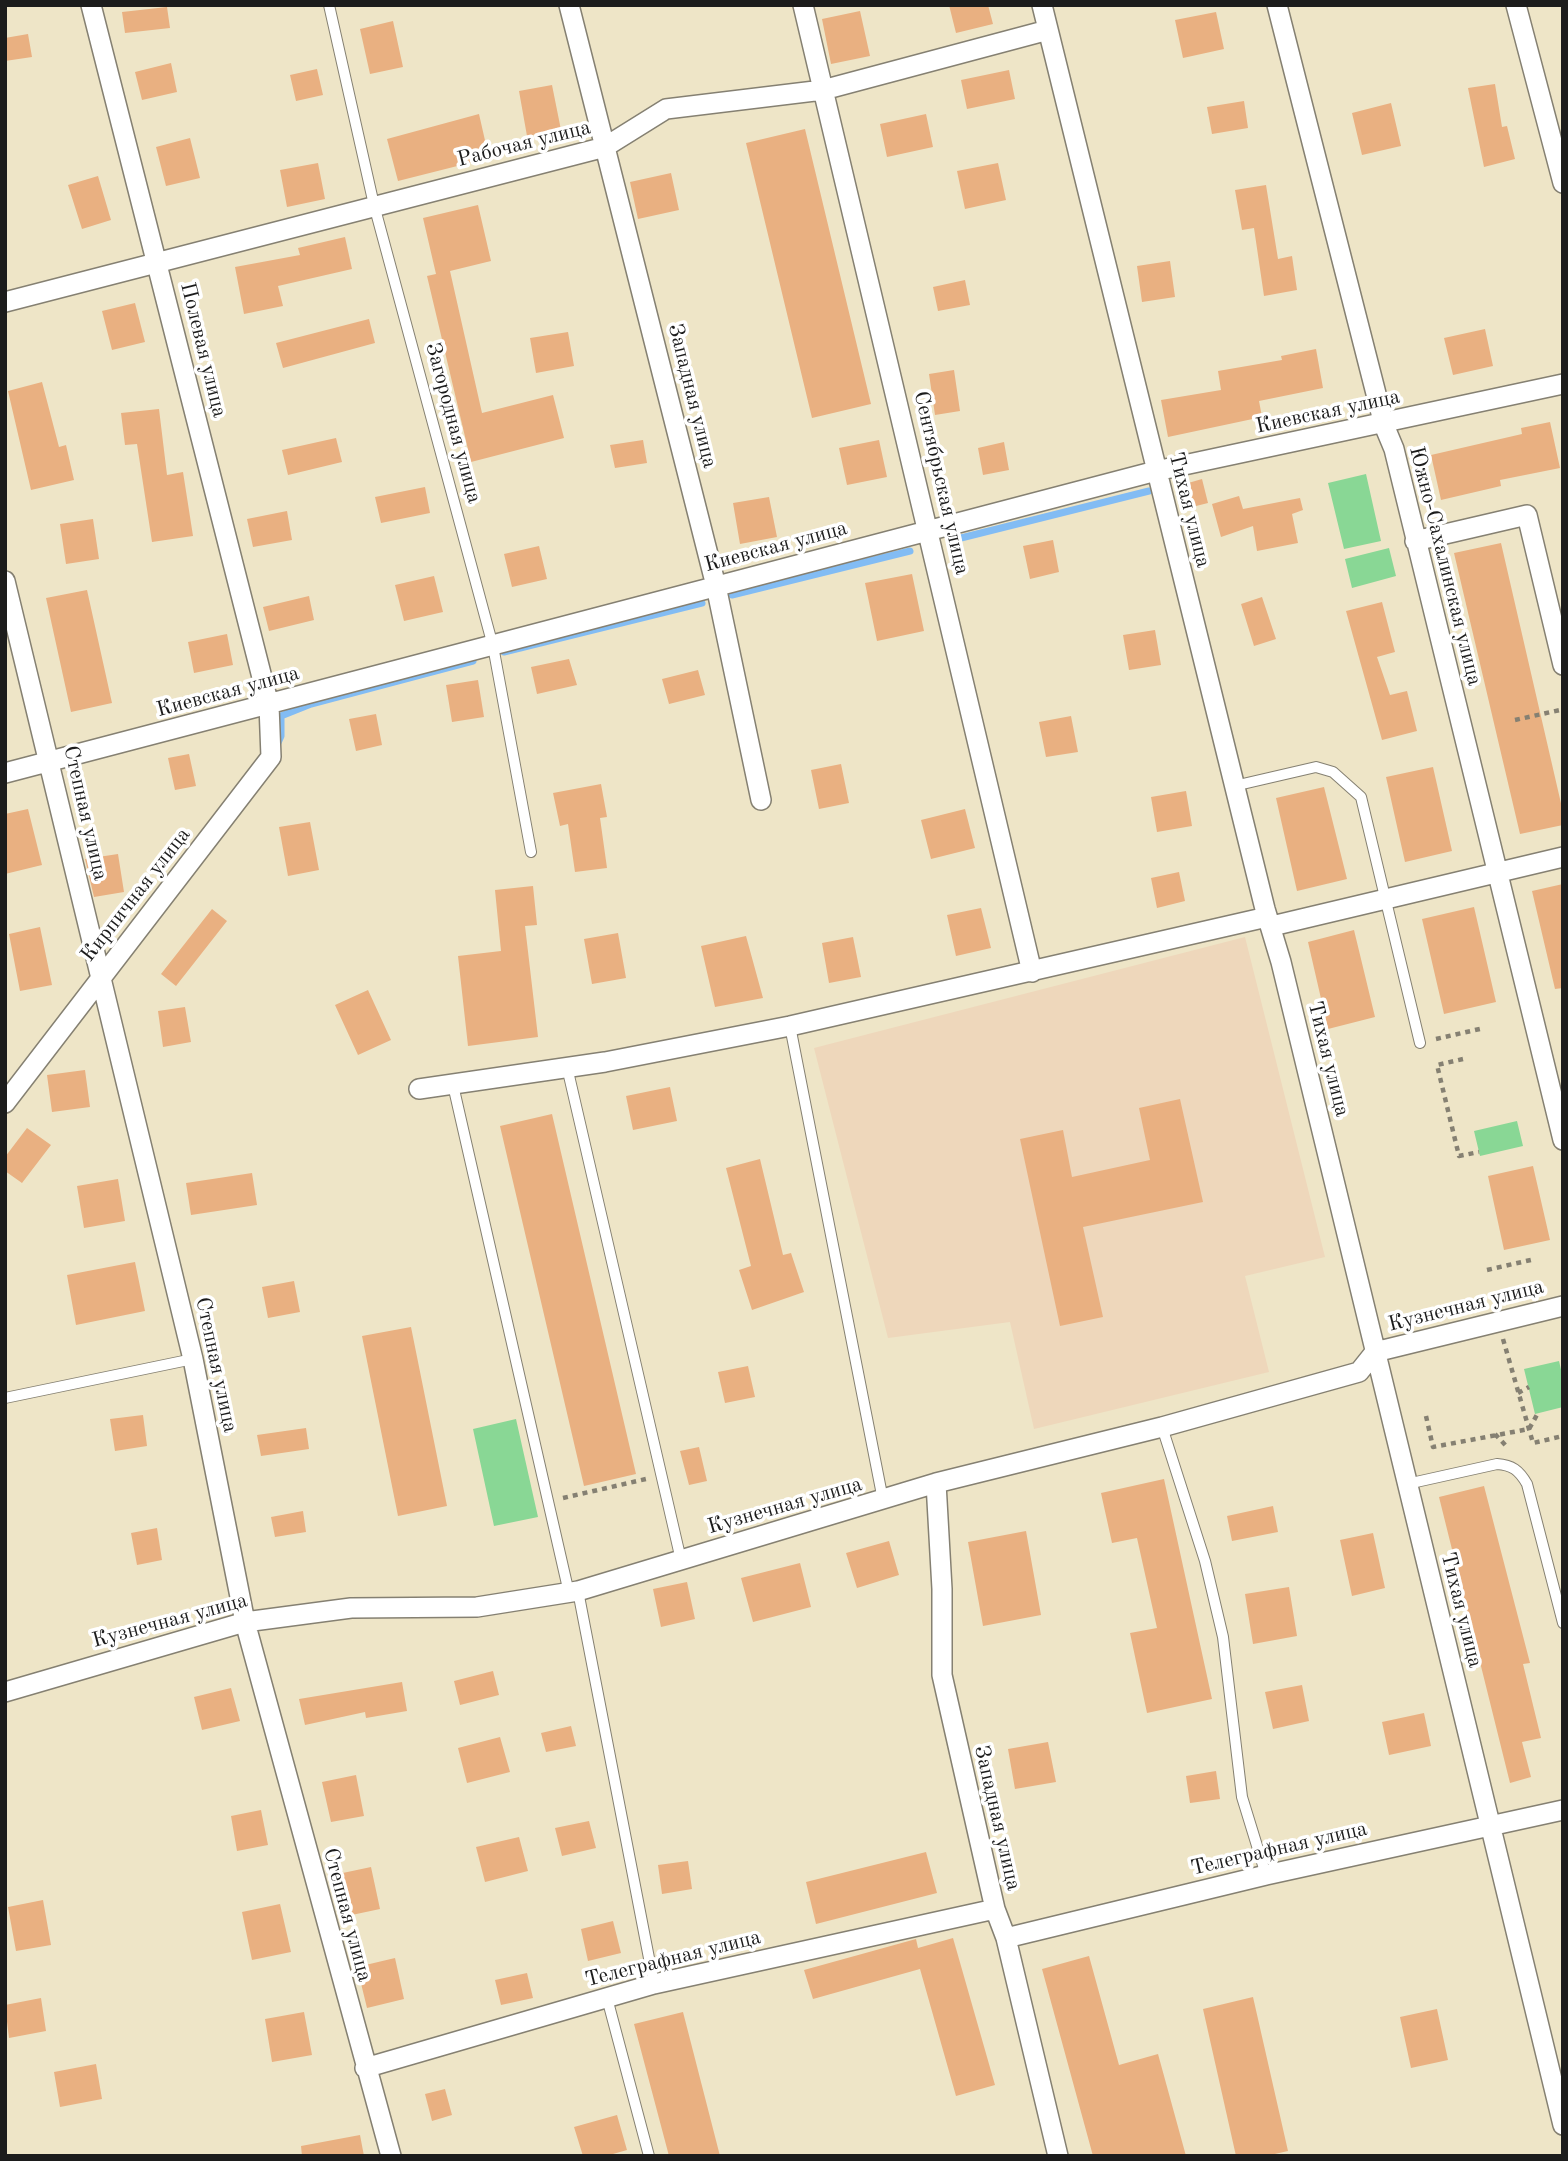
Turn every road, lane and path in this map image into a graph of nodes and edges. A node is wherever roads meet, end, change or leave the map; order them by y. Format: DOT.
graph roads {
  1 [pos="91,5"];
  2 [pos="329,5"];
  3 [pos="569,5"];
  4 [pos="803,5"];
  5 [pos="1042,5"];
  6 [pos="1277,5"];
  7 [pos="1516,5"];
  8 [pos="1048,30"];
  9 [pos="823,90"];
  10 [pos="605,148"];
  11 [pos="1563,183"];
  12 [pos="374,205"];
  13 [pos="158,264"];
  14 [pos="5,302"];
  15 [pos="1563,384"];
  16 [pos="1384,425"];
  17 [pos="1156,471"];
  18 [pos="929,530"];
  19 [pos="1415,541"];
  20 [pos="5,581"];
  21 [pos="716,586"];
  22 [pos="493,646"];
  23 [pos="1563,665"];
  24 [pos="269,705"];
  25 [pos="1560,710"];
  26 [pos="1515,720"];
  27 [pos="50,762"];
  28 [pos="5,774"];
  29 [pos="1234,786"];
  30 [pos="761,800"];
  31 [pos="531,852"];
  32 [pos="1563,857"];
  33 [pos="1498,874"];
  34 [pos="1384,899"];
  35 [pos="1269,921"];
  36 [pos="1032,972"];
  37 [pos="100,977"];
  38 [pos="790,1026"];
  39 [pos="1484,1028"];
  40 [pos="1432,1040"];
  41 [pos="1420,1043"];
  42 [pos="1463,1059"];
  43 [pos="566,1066"];
  44 [pos="453,1085"];
  45 [pos="419,1089"];
  46 [pos="5,1103"];
  47 [pos="1563,1140"];
  48 [pos="1479,1152"];
  49 [pos="1535,1259"];
  50 [pos="1488,1270"];
  51 [pos="1563,1306"];
  52 [pos="1503,1339"];
  53 [pos="1375,1352"];
  54 [pos="193,1359"];
  55 [pos="1528,1387"];
  56 [pos="1518,1393"];
  57 [pos="5,1398"];
  58 [pos="1538,1413"];
  59 [pos="1426,1416"];
  60 [pos="1162,1427"];
  61 [pos="1529,1429"];
  62 [pos="1494,1433"];
  63 [pos="1563,1436"];
  64 [pos="1508,1449"];
  65 [pos="661,1475"];
  66 [pos="936,1483"];
  67 [pos="1407,1484"];
  68 [pos="883,1501"];
  69 [pos="548,1502"];
  70 [pos="681,1561"];
  71 [pos="574,1592"];
  72 [pos="245,1622"];
  73 [pos="1563,1623"];
  74 [pos="5,1692"];
  75 [pos="1563,1810"];
  76 [pos="1488,1824"];
  77 [pos="1266,1875"];
  78 [pos="995,1909"];
  79 [pos="1006,1938"];
  80 [pos="654,1984"];
  81 [pos="607,1998"];
  82 [pos="365,2068"];
  83 [pos="1563,2125"];
  84 [pos="391,2156"];
  85 [pos="649,2156"];
  86 [pos="1058,2156"];
  1 -- 13 [label="street, Полевая улица"];
  2 -- 12 [label="lane, Загородная улица"];
  3 -- 10 [label="street, Западная улица"];
  4 -- 9 [label="street, Сентябрьская улица"];
  5 -- 8 [label="street, Тихая улица"];
  6 -- 16 [label="street, Южно-Сахалинская улица"];
  7 -- 11 [label="street"];
  8 -- 9 [label="street, Рабочая улица"];
  8 -- 17 [label="street, Тихая улица"];
  9 -- 10 [label="street, Рабочая улица"];
  9 -- 18 [label="street, Сентябрьская улица"];
  10 -- 12 [label="street, Рабочая улица"];
  10 -- 21 [label="street, Западная улица"];
  12 -- 13 [label="street, Рабочая улица"];
  12 -- 22 [label="lane, Загородная улица"];
  13 -- 14 [label="street, Рабочая улица"];
  13 -- 24 [label="street, Полевая улица"];
  15 -- 16 [label="street, Киевская улица"];
  16 -- 17 [label="street, Киевская улица"];
  16 -- 19 [label="street, Южно-Сахалинская улица"];
  17 -- 18 [label="street, Киевская улица"];
  17 -- 29 [label="street, Тихая улица"];
  18 -- 21 [label="street, Киевская улица"];
  18 -- 36 [label="street, Сентябрьская улица"];
  19 -- 23 [label="street"];
  19 -- 33 [label="street, Южно-Сахалинская улица"];
  20 -- 27 [label="street, Степная улица"];
  21 -- 22 [label="street, Киевская улица"];
  21 -- 30 [label="street, Западная улица"];
  22 -- 24 [label="street, Киевская улица"];
  22 -- 31 [label="lane, Загородная улица"];
  24 -- 27 [label="street, Киевская улица"];
  24 -- 37 [label="street, Кирпичная улица"];
  25 -- 26 [label="path"];
  27 -- 28 [label="street, Киевская улица"];
  27 -- 37 [label="street, Степная улица"];
  29 -- 34 [label="lane"];
  29 -- 35 [label="street, Тихая улица"];
  32 -- 33 [label="street"];
  33 -- 34 [label="street"];
  33 -- 47 [label="street, Южно-Сахалинская улица"];
  34 -- 35 [label="street"];
  34 -- 41 [label="lane"];
  35 -- 36 [label="street"];
  35 -- 53 [label="street, Тихая улица"];
  36 -- 38 [label="street"];
  37 -- 46 [label="street, Кирпичная улица"];
  37 -- 54 [label="street, Степная улица"];
  38 -- 43 [label="street"];
  38 -- 68 [label="lane"];
  39 -- 40 [label="path"];
  42 -- 48 [label="path"];
  43 -- 44 [label="street"];
  43 -- 65 [label="lane"];
  44 -- 45 [label="street"];
  44 -- 69 [label="lane"];
  49 -- 50 [label="path"];
  51 -- 53 [label="street, Кузнечная улица"];
  52 -- 56 [label="path"];
  53 -- 60 [label="street, Кузнечная улица"];
  53 -- 67 [label="street, Тихая улица"];
  54 -- 57 [label="lane"];
  54 -- 72 [label="street, Степная улица"];
  55 -- 56 [label="path"];
  56 -- 61 [label="path"];
  58 -- 61 [label="path"];
  59 -- 62 [label="path"];
  60 -- 66 [label="street, Кузнечная улица"];
  60 -- 77 [label="lane"];
  61 -- 62 [label="path"];
  61 -- 63 [label="path"];
  62 -- 64 [label="path"];
  65 -- 69 [label="path"];
  65 -- 70 [label="lane"];
  66 -- 68 [label="street, Кузнечная улица"];
  66 -- 78 [label="street, Западная улица"];
  67 -- 73 [label="lane"];
  67 -- 76 [label="street, Тихая улица"];
  68 -- 70 [label="street, Кузнечная улица"];
  69 -- 71 [label="lane"];
  70 -- 71 [label="street, Кузнечная улица"];
  71 -- 72 [label="street, Кузнечная улица"];
  71 -- 80 [label="lane"];
  72 -- 74 [label="street, Кузнечная улица"];
  72 -- 82 [label="street, Степная улица"];
  75 -- 76 [label="street, Телеграфная улица"];
  76 -- 77 [label="street, Телеграфная улица"];
  76 -- 83 [label="street, Тихая улица"];
  77 -- 79 [label="street, Телеграфная улица"];
  78 -- 79 [label="street, Западная улица"];
  78 -- 80 [label="street, Телеграфная улица"];
  79 -- 86 [label="street, Западная улица"];
  80 -- 81 [label="street, Телеграфная улица"];
  81 -- 82 [label="street, Телеграфная улица"];
  81 -- 85 [label="lane"];
  82 -- 84 [label="street, Степная улица"];
}
